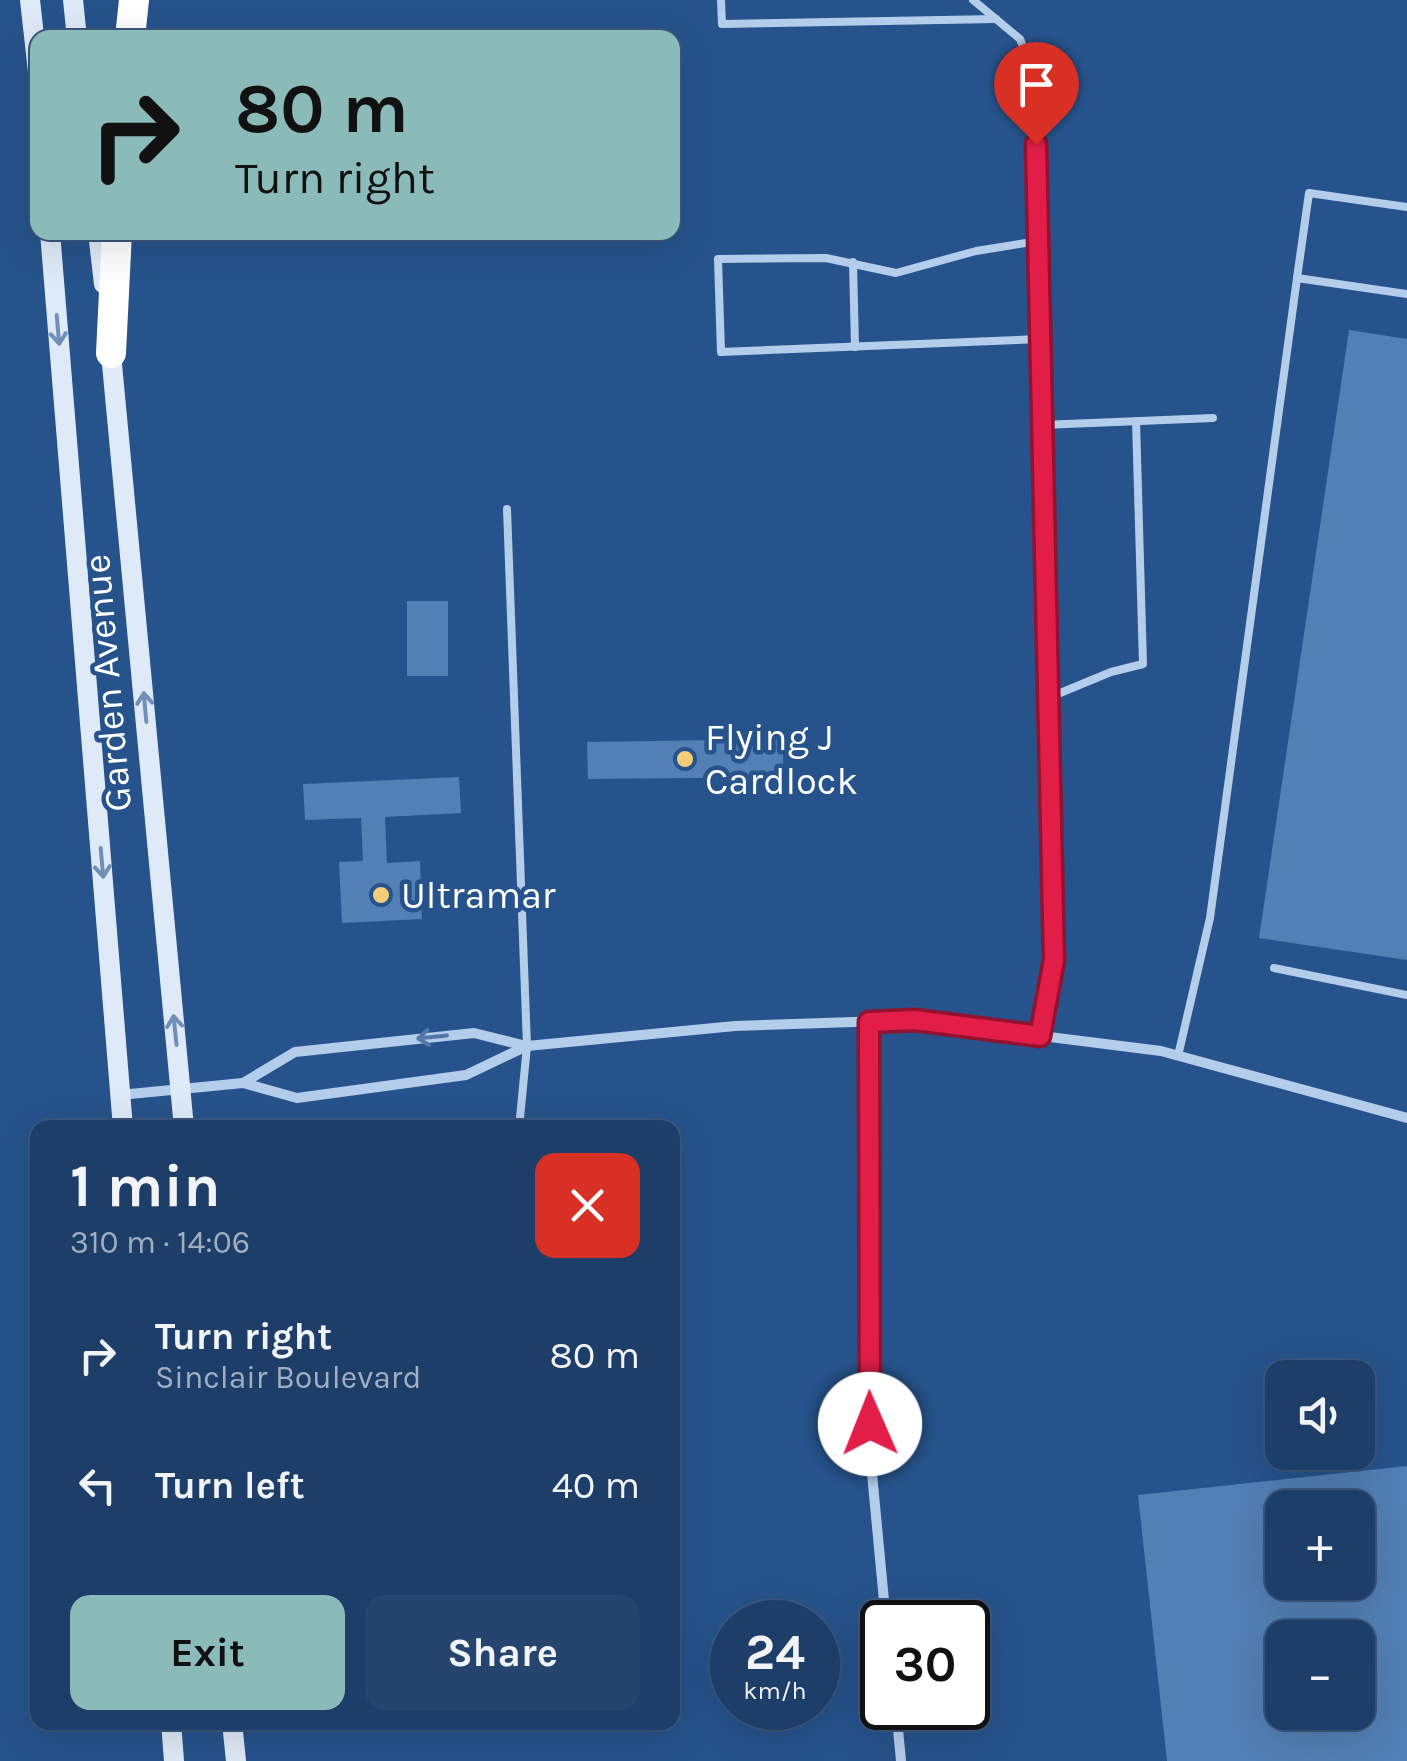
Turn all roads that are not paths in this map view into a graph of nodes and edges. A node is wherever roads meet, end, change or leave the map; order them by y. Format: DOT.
graph roads {
  1 [pos="30,0"];
  2 [pos="73,0"];
  3 [pos="134,0"];
  4 [pos="721,0"];
  5 [pos="973,0"];
  6 [pos="996,19"];
  7 [pos="33,30"];
  8 [pos="76,30"];
  9 [pos="131,30"];
  10 [pos="1407,208"];
  11 [pos="51,240"];
  12 [pos="99,240"];
  13 [pos="117,240"];
  14 [pos="1038,241"];
  15 [pos="854,262"];
  16 [pos="1298,278"];
  17 [pos="1407,294"];
  18 [pos="1040,339"];
  19 [pos="855,347"];
  20 [pos="111,354"];
  21 [pos="1213,418"];
  22 [pos="1136,421"];
  23 [pos="1042,425"];
  24 [pos="507,508"];
  25 [pos="1048,698"];
  26 [pos="1274,968"];
  27 [pos="1407,994"];
  28 [pos="869,1022"];
  29 [pos="1040,1036"];
  30 [pos="527,1046"];
  31 [pos="1178,1056"];
  32 [pos="244,1083"];
  33 [pos="181,1089"];
  34 [pos="120,1095"];
  35 [pos="1407,1118"];
  36 [pos="122,1120"];
  37 [pos="183,1120"];
  38 [pos="520,1120"];
  39 [pos="884,1600"];
  40 [pos="172,1730"];
  41 [pos="233,1730"];
  42 [pos="898,1730"];
  43 [pos="174,1761"];
  44 [pos="236,1761"];
  45 [pos="901,1761"];
  1 -- 7 [label="main road"];
  2 -- 8 [label="main road"];
  3 -- 9 [label="highway"];
  4 -- 6 [label="lane"];
  5 -- 6 [label="lane"];
  6 -- 14 [label="lane"];
  10 -- 16 [label="lane"];
  11 -- 34 [label="main road, Garden Avenue, one-way"];
  12 -- 20 [label="main road, Garden Avenue"];
  13 -- 20 [label="highway"];
  14 -- 15 [label="lane"];
  14 -- 18 [label="lane"];
  15 -- 19 [label="lane"];
  15 -- 19 [label="lane"];
  16 -- 17 [label="lane"];
  16 -- 31 [label="lane"];
  18 -- 19 [label="lane"];
  18 -- 23 [label="lane"];
  33 -- 20 [label="main road, Garden Avenue, one-way"];
  21 -- 22 [label="lane"];
  22 -- 23 [label="lane"];
  22 -- 25 [label="lane"];
  23 -- 25 [label="lane"];
  24 -- 30 [label="lane"];
  25 -- 29 [label="lane"];
  26 -- 27 [label="lane"];
  28 -- 29 [label="street"];
  28 -- 30 [label="street"];
  28 -- 39 [label="street"];
  29 -- 31 [label="street"];
  30 -- 32 [label="street"];
  30 -- 32 [label="street, one-way"];
  30 -- 38 [label="lane"];
  31 -- 35 [label="street"];
  32 -- 33 [label="street"];
  33 -- 34 [label="street"];
  33 -- 37 [label="main road, Garden Avenue"];
  34 -- 36 [label="main road, Garden Avenue"];
  40 -- 43 [label="main road"];
  41 -- 44 [label="main road"];
  42 -- 45 [label="street"];
}
